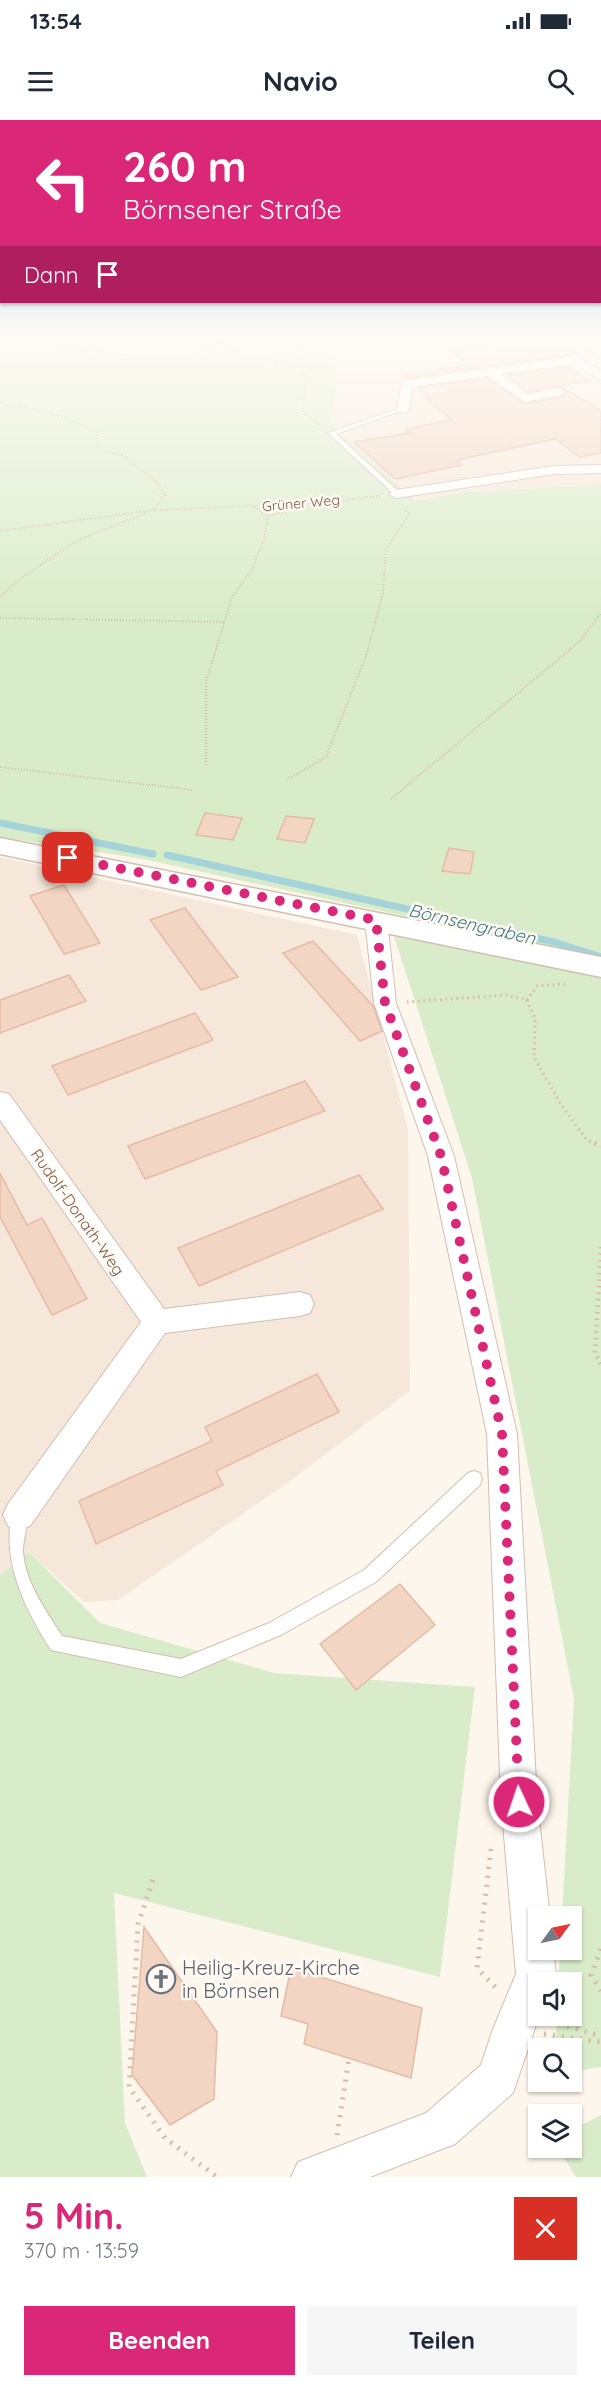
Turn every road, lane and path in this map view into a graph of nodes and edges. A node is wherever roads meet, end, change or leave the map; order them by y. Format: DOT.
graph roads {
  1 [pos="97,430"];
  2 [pos="327,430"];
  3 [pos="340,430"];
  4 [pos="331,433"];
  5 [pos="601,469"];
  6 [pos="396,494"];
  7 [pos="315,503"];
  8 [pos="254,507"];
  9 [pos="154,510"];
  10 [pos="268,516"];
  11 [pos="0,531"];
  12 [pos="0,597"];
  13 [pos="601,613"];
  14 [pos="0,618"];
  15 [pos="225,622"];
  16 [pos="206,765"];
  17 [pos="0,767"];
  18 [pos="286,780"];
  19 [pos="194,790"];
  20 [pos="391,799"];
  21 [pos="0,846"];
  22 [pos="376,920"];
  23 [pos="601,967"];
  24 [pos="578,984"];
  25 [pos="527,1000"];
  26 [pos="385,1003"];
  27 [pos="0,1101"];
  28 [pos="601,1146"];
  29 [pos="601,1247"];
  30 [pos="300,1304"];
  31 [pos="157,1323"];
  32 [pos="601,1365"];
  33 [pos="474,1479"];
  34 [pos="20,1515"];
  35 [pos="153,1880"];
  36 [pos="601,1949"];
  37 [pos="601,1990"];
  38 [pos="517,2021"];
  39 [pos="601,2036"];
  40 [pos="601,2042"];
  41 [pos="349,2058"];
  42 [pos="322,2173"];
  43 [pos="217,2177"];
  1 -- 9 [label="path"];
  2 -- 4 [label="path"];
  3 -- 4 [label="lane"];
  4 -- 6 [label="lane"];
  5 -- 6 [label="street"];
  6 -- 7 [label="path, Grüner Weg"];
  6 -- 18 [label="path"];
  7 -- 8 [label="path, Grüner Weg"];
  7 -- 10 [label="path"];
  8 -- 9 [label="path, Grüner Weg"];
  8 -- 10 [label="path"];
  9 -- 11 [label="path, Grüner Weg"];
  9 -- 12 [label="path"];
  10 -- 15 [label="path"];
  13 -- 20 [label="path"];
  14 -- 15 [label="path"];
  15 -- 16 [label="path"];
  17 -- 19 [label="path"];
  21 -- 22 [label="street"];
  22 -- 23 [label="street"];
  22 -- 26 [label="street"];
  24 -- 25 [label="path"];
  25 -- 26 [label="path"];
  25 -- 28 [label="path"];
  26 -- 38 [label="street"];
  27 -- 31 [label="street, Rudolf-Donath-Weg"];
  29 -- 32 [label="path"];
  30 -- 31 [label="street"];
  31 -- 34 [label="street"];
  33 -- 34 [label="lane"];
  35 -- 43 [label="path"];
  36 -- 37 [label="path"];
  38 -- 39 [label="path"];
  38 -- 40 [label="path"];
  38 -- 42 [label="street"];
  41 -- 42 [label="path"];
}
